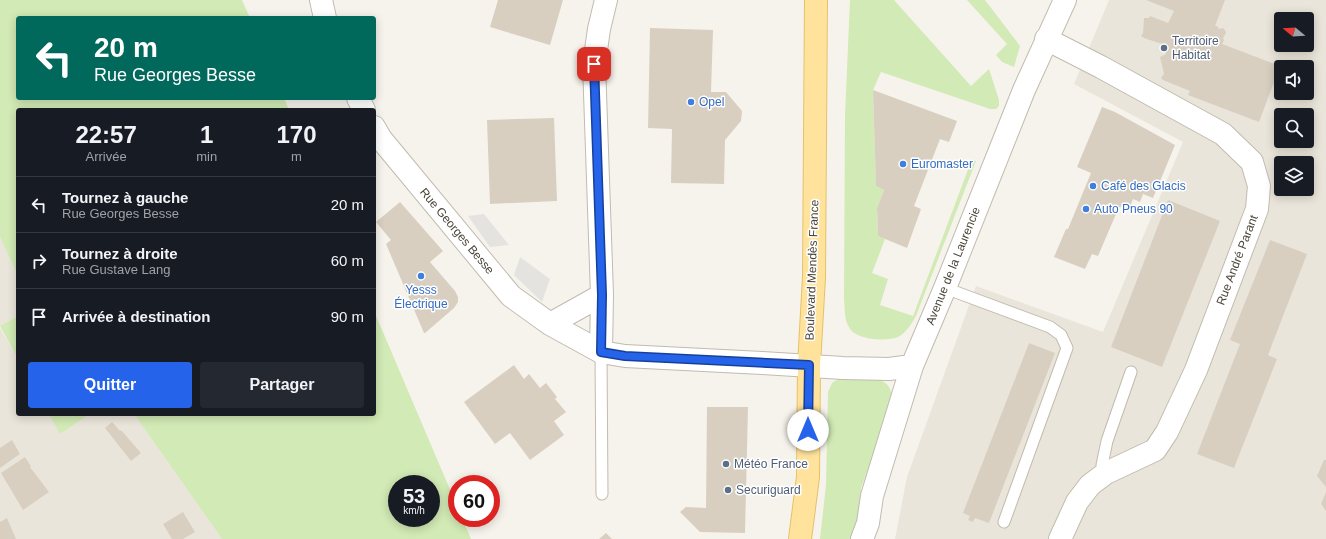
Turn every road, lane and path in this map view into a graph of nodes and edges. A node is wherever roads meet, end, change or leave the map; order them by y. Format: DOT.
graph roads {
  1 [pos="321,0"];
  2 [pos="606,0"];
  3 [pos="816,0"];
  4 [pos="1065,0"];
  5 [pos="325,16"];
  6 [pos="1046,38"];
  7 [pos="376,130"];
  8 [pos="945,288"];
  9 [pos="602,295"];
  10 [pos="550,324"];
  11 [pos="601,352"];
  12 [pos="809,365"];
  13 [pos="912,366"];
  14 [pos="1131,372"];
  15 [pos="1106,473"];
  16 [pos="602,494"];
  17 [pos="1004,522"];
  18 [pos="868,534"];
  19 [pos="800,539"];
  20 [pos="1060,539"];
  1 -- 5 [label="street"];
  2 -- 9 [label="street"];
  3 -- 12 [label="main road, Boulevard Mendès France"];
  4 -- 6 [label="street, Avenue de la Laurencie"];
  6 -- 8 [label="street, Avenue de la Laurencie"];
  6 -- 15 [label="street, Rue André Parant"];
  7 -- 10 [label="street, Rue Georges Besse"];
  8 -- 13 [label="street, Avenue de la Laurencie"];
  8 -- 17 [label="lane"];
  9 -- 10 [label="street"];
  9 -- 11 [label="street"];
  10 -- 11 [label="street, Rue Georges Besse"];
  11 -- 12 [label="street, Rue Georges Besse"];
  11 -- 16 [label="lane"];
  12 -- 13 [label="street, Rue Georges Besse"];
  12 -- 19 [label="main road, Boulevard Mendès France"];
  13 -- 18 [label="street, Avenue de la Laurencie"];
  14 -- 15 [label="lane"];
  15 -- 20 [label="street, Rue André Parant"];
}
